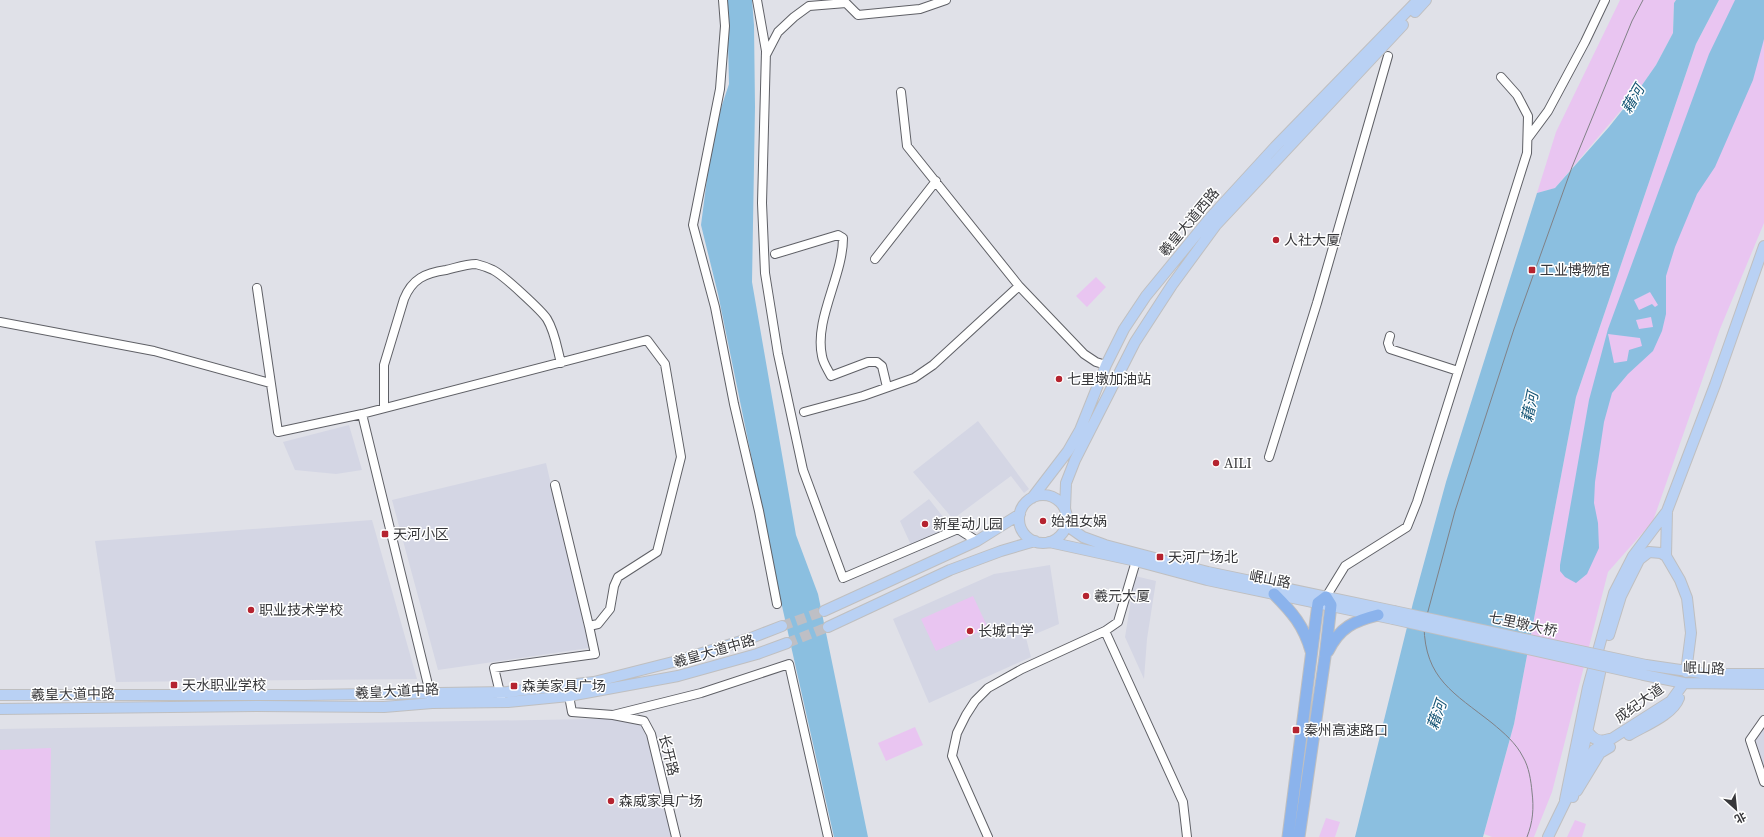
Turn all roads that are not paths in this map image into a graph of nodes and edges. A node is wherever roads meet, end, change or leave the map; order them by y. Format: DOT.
graph roads {
  1 [pos="723,0"];
  2 [pos="756,0"];
  3 [pos="946,0"];
  4 [pos="1418,0"];
  5 [pos="1426,0"];
  6 [pos="1604,0"];
  7 [pos="766,55"];
  8 [pos="1388,56"];
  9 [pos="1502,77"];
  10 [pos="901,92"];
  11 [pos="1528,138"];
  12 [pos="936,181"];
  13 [pos="1764,246"];
  14 [pos="775,254"];
  15 [pos="875,259"];
  16 [pos="1019,286"];
  17 [pos="257,288"];
  18 [pos="0,322"];
  19 [pos="1390,336"];
  20 [pos="561,363"];
  21 [pos="1106,365"];
  22 [pos="1458,371"];
  23 [pos="270,383"];
  24 [pos="887,387"];
  25 [pos="384,408"];
  26 [pos="804,412"];
  27 [pos="362,414"];
  28 [pos="1269,457"];
  29 [pos="555,485"];
  30 [pos="1032,498"];
  31 [pos="1065,510"];
  32 [pos="1020,514"];
  33 [pos="1667,516"];
  34 [pos="1066,525"];
  35 [pos="977,541"];
  36 [pos="1035,542"];
  37 [pos="1049,542"];
  38 [pos="1666,556"];
  39 [pos="1640,559"];
  40 [pos="1136,561"];
  41 [pos="1274,594"];
  42 [pos="1325,601"];
  43 [pos="777,604"];
  44 [pos="824,611"];
  45 [pos="1378,615"];
  46 [pos="1393,615"];
  47 [pos="589,626"];
  48 [pos="782,626"];
  49 [pos="828,627"];
  50 [pos="1105,631"];
  51 [pos="787,643"];
  52 [pos="1312,656"];
  53 [pos="1325,657"];
  54 [pos="1645,670"];
  55 [pos="1686,672"];
  56 [pos="1764,674"];
  57 [pos="1684,683"];
  58 [pos="1764,684"];
  59 [pos="429,692"];
  60 [pos="0,695"];
  61 [pos="569,696"];
  62 [pos="500,697"];
  63 [pos="432,703"];
  64 [pos="0,709"];
  65 [pos="613,715"];
  66 [pos="1764,720"];
  67 [pos="1586,730"];
  68 [pos="1611,739"];
  69 [pos="1577,779"];
  70 [pos="1764,782"];
  71 [pos="1569,798"];
  72 [pos="676,837"];
  73 [pos="828,837"];
  74 [pos="988,837"];
  75 [pos="1187,837"];
  76 [pos="1288,837"];
  77 [pos="1299,837"];
  78 [pos="1548,837"];
  79 [pos="1555,837"];
  1 -- 43 [label="street"];
  2 -- 7 [label="street"];
  3 -- 7 [label="street"];
  4 -- 21 [label="main road, 羲皇大道西路"];
  5 -- 31 [label="main road, 羲皇大道西路"];
  6 -- 11 [label="street"];
  7 -- 35 [label="street"];
  8 -- 28 [label="street"];
  9 -- 11 [label="street"];
  10 -- 12 [label="street"];
  11 -- 22 [label="street"];
  12 -- 15 [label="street"];
  12 -- 16 [label="street"];
  13 -- 33 [label="main road"];
  14 -- 24 [label="street"];
  16 -- 21 [label="street"];
  16 -- 24 [label="street"];
  17 -- 23 [label="street"];
  18 -- 23 [label="street"];
  19 -- 22 [label="street"];
  20 -- 25 [label="street"];
  20 -- 25 [label="street"];
  20 -- 47 [label="street"];
  21 -- 30 [label="main road, 羲皇大道西路"];
  22 -- 42 [label="street"];
  23 -- 27 [label="street"];
  24 -- 26 [label="street"];
  25 -- 27 [label="street"];
  27 -- 59 [label="street"];
  29 -- 47 [label="street"];
  30 -- 31 [label="main road"];
  30 -- 32 [label="main road"];
  31 -- 34 [label="main road"];
  32 -- 35 [label="main road"];
  32 -- 36 [label="main road"];
  33 -- 38 [label="main road"];
  33 -- 39 [label="main road"];
  33 -- 71 [label="main road"];
  34 -- 37 [label="main road"];
  34 -- 42 [label="main road, 岷山路"];
  35 -- 44 [label="main road"];
  36 -- 37 [label="main road"];
  36 -- 49 [label="main road"];
  37 -- 40 [label="main road, 岷山路"];
  38 -- 39 [label="main road"];
  38 -- 55 [label="main road"];
  39 -- 67 [label="main road"];
  40 -- 41 [label="main road, 岷山路"];
  40 -- 50 [label="street"];
  41 -- 42 [label="main road, 岷山路"];
  41 -- 52 [label="highway"];
  42 -- 45 [label="main road, 岷山路"];
  42 -- 46 [label="main road, 岷山路"];
  42 -- 52 [label="highway"];
  42 -- 53 [label="highway"];
  45 -- 46 [label="main road, 岷山路"];
  45 -- 53 [label="highway"];
  46 -- 54 [label="main road, 七里墩大桥, bridge"];
  47 -- 62 [label="street"];
  48 -- 62 [label="main road, 羲皇大道中路"];
  50 -- 74 [label="street"];
  50 -- 75 [label="street"];
  51 -- 61 [label="main road, 羲皇大道中路"];
  52 -- 76 [label="highway"];
  53 -- 77 [label="highway"];
  54 -- 55 [label="main road, 岷山路"];
  54 -- 57 [label="main road, 岷山路"];
  55 -- 56 [label="main road, 岷山路"];
  57 -- 58 [label="main road, 岷山路"];
  57 -- 68 [label="main road, 成纪大道"];
  57 -- 71 [label="main road, 成纪大道"];
  59 -- 60 [label="main road, 羲皇大道中路"];
  59 -- 62 [label="main road, 羲皇大道中路"];
  59 -- 63 [label="street"];
  61 -- 62 [label="main road, 羲皇大道中路"];
  61 -- 65 [label="street, 长开路"];
  62 -- 63 [label="main road, 羲皇大道中路"];
  63 -- 64 [label="main road, 羲皇大道中路"];
  65 -- 72 [label="street, 长开路"];
  65 -- 73 [label="street"];
  66 -- 70 [label="street"];
  67 -- 68 [label="main road"];
  67 -- 69 [label="main road"];
  68 -- 69 [label="main road, 成纪大道"];
  69 -- 71 [label="main road, 成纪大道"];
  71 -- 78 [label="main road, 成纪大道"];
  71 -- 79 [label="main road, 成纪大道"];
}
